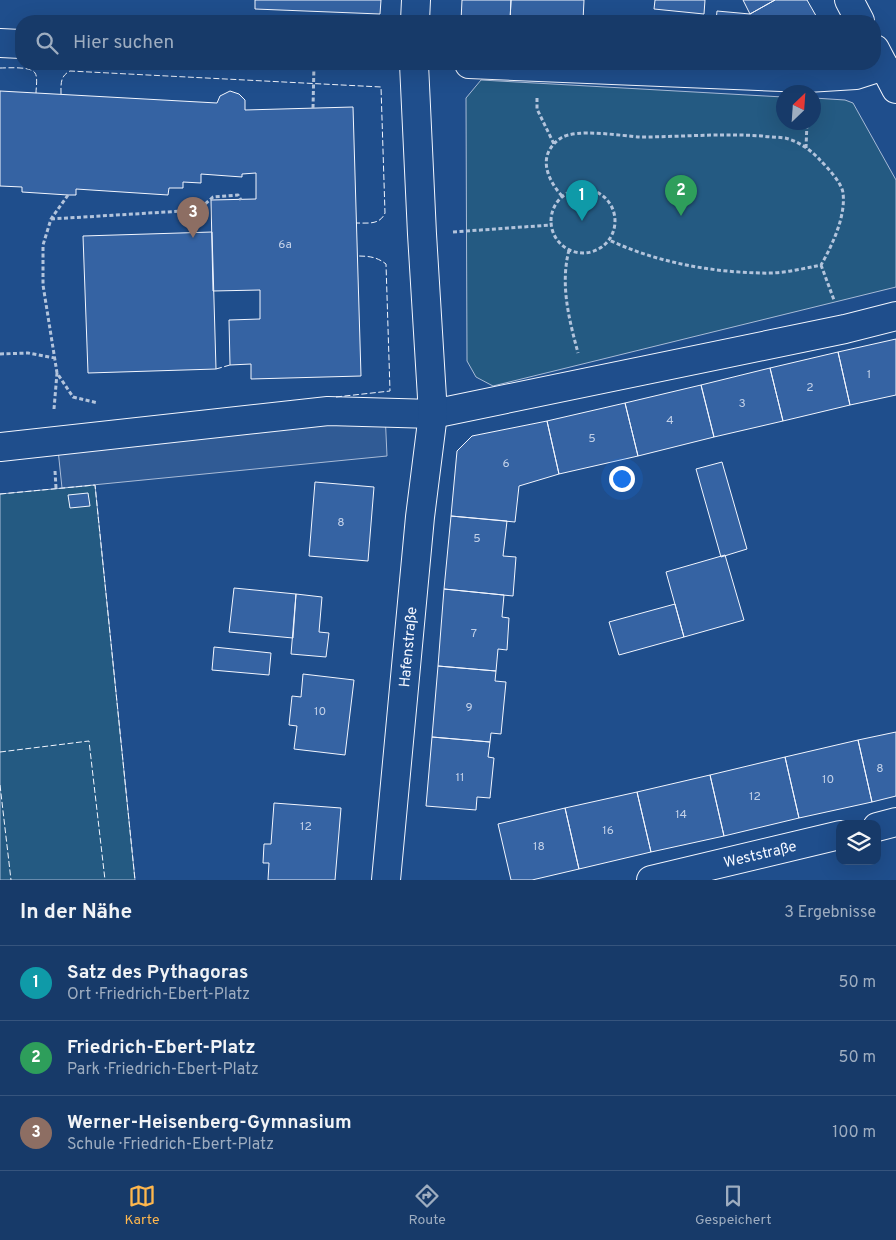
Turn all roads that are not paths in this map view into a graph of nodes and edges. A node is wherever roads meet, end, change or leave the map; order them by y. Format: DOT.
graph roads {
  1 [pos="416,0"];
  2 [pos="849,0"];
  3 [pos="416,15"];
  4 [pos="857,15"];
  5 [pos="0,43"];
  6 [pos="15,44"];
  7 [pos="414,70"];
  8 [pos="610,70"];
  9 [pos="877,70"];
  10 [pos="896,316"];
  11 [pos="433,414"];
  12 [pos="0,446"];
  13 [pos="896,822"];
  14 [pos="881,825"];
  15 [pos="836,836"];
  16 [pos="386,880"];
  17 [pos="651,880"];
  1 -- 3 [label="street"];
  2 -- 4 [label="street"];
  5 -- 6 [label="street"];
  7 -- 11 [label="street, Hafenstraße"];
  8 -- 9 [label="street"];
  10 -- 11 [label="street"];
  11 -- 12 [label="street"];
  11 -- 16 [label="street, Hafenstraße"];
  13 -- 14 [label="street"];
  15 -- 17 [label="street, Weststraße"];
}
